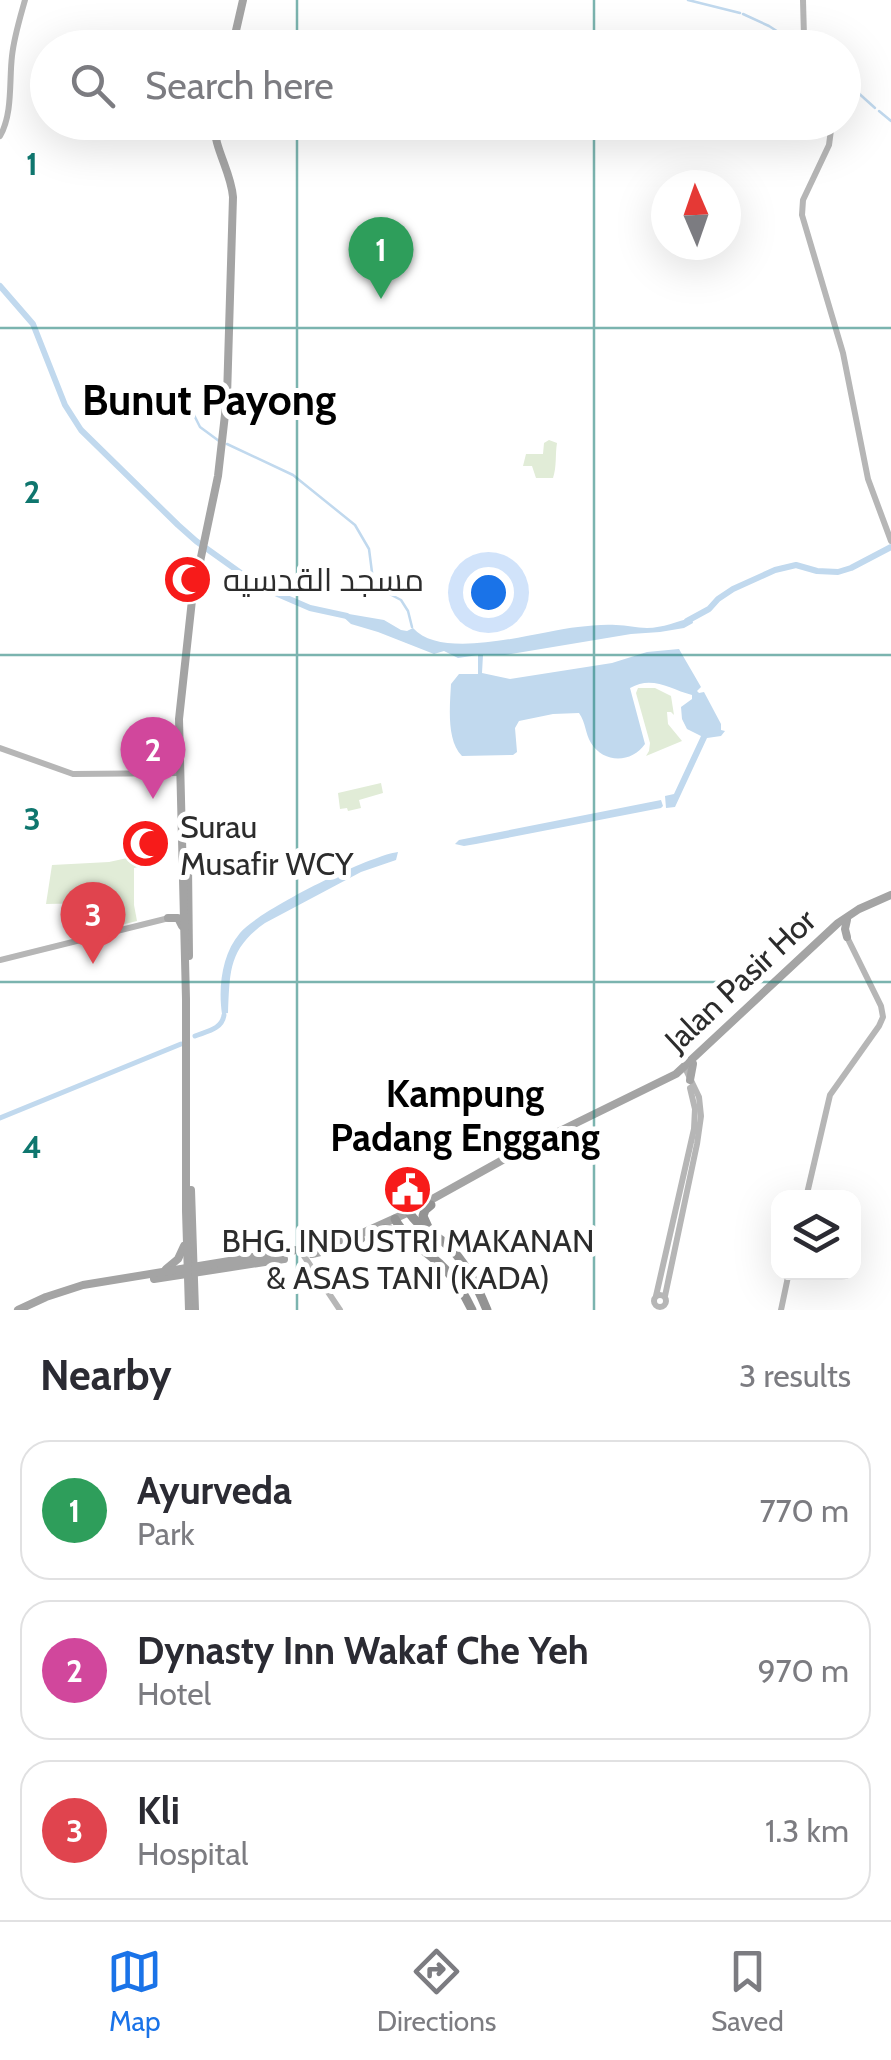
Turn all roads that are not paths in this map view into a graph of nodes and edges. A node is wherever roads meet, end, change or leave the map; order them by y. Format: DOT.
graph roads {
  1 [pos="25,0"];
  2 [pos="246,0"];
  3 [pos="803,0"];
  4 [pos="239,30"];
  5 [pos="804,30"];
  6 [pos="0,136"];
  7 [pos="216,140"];
  8 [pos="830,140"];
  9 [pos="891,541"];
  10 [pos="202,557"];
  11 [pos="0,748"];
  12 [pos="181,773"];
  13 [pos="188,862"];
  14 [pos="183,888"];
  15 [pos="891,897"];
  16 [pos="184,914"];
  17 [pos="167,917"];
  18 [pos="847,920"];
  19 [pos="835,930"];
  20 [pos="183,936"];
  21 [pos="847,937"];
  22 [pos="189,950"];
  23 [pos="0,960"];
  24 [pos="686,1073"];
  25 [pos="808,1190"];
  26 [pos="431,1205"];
  27 [pos="410,1214"];
  28 [pos="396,1221"];
  29 [pos="384,1229"];
  30 [pos="428,1230"];
  31 [pos="413,1241"];
  32 [pos="190,1242"];
  33 [pos="304,1256"];
  34 [pos="219,1267"];
  35 [pos="191,1271"];
  36 [pos="162,1275"];
  37 [pos="787,1280"];
  38 [pos="191,1291"];
  39 [pos="660,1296"];
  40 [pos="21,1310"];
  41 [pos="192,1310"];
  42 [pos="340,1310"];
  43 [pos="472,1310"];
  44 [pos="487,1310"];
  45 [pos="781,1310"];
  1 -- 6 [label="main road"];
  2 -- 4 [label="main road"];
  3 -- 5 [label="main road"];
  7 -- 10 [label="main road"];
  8 -- 9 [label="main road"];
  10 -- 12 [label="main road"];
  10 -- 13 [label="main road"];
  11 -- 12 [label="main road"];
  12 -- 14 [label="main road"];
  13 -- 16 [label="main road"];
  13 -- 22 [label="main road"];
  14 -- 16 [label="main road"];
  14 -- 17 [label="main road"];
  15 -- 18 [label="main road, Jalan Pasir Hor"];
  15 -- 27 [label="main road, Jalan Pasir Hor"];
  16 -- 17 [label="main road"];
  16 -- 20 [label="main road"];
  16 -- 22 [label="main road"];
  17 -- 20 [label="main road"];
  17 -- 23 [label="main road"];
  18 -- 19 [label="main road, Jalan Pasir Hor"];
  18 -- 21 [label="main road"];
  19 -- 21 [label="main road"];
  19 -- 24 [label="main road, Jalan Pasir Hor"];
  20 -- 32 [label="main road"];
  21 -- 25 [label="main road"];
  22 -- 32 [label="main road"];
  24 -- 26 [label="main road, Jalan Pasir Hor"];
  24 -- 39 [label="main road"];
  26 -- 27 [label="main road, Jalan Pasir Hor"];
  26 -- 30 [label="highway"];
  27 -- 28 [label="main road"];
  27 -- 30 [label="highway"];
  28 -- 29 [label="main road"];
  28 -- 31 [label="highway"];
  28 -- 34 [label="main road"];
  29 -- 31 [label="highway"];
  29 -- 33 [label="main road"];
  30 -- 31 [label="highway"];
  30 -- 44 [label="highway"];
  31 -- 43 [label="highway"];
  32 -- 34 [label="main road"];
  32 -- 35 [label="main road"];
  32 -- 36 [label="main road"];
  33 -- 34 [label="main road"];
  33 -- 42 [label="main road"];
  34 -- 35 [label="main road"];
  34 -- 38 [label="main road"];
  35 -- 36 [label="main road"];
  35 -- 38 [label="main road"];
  36 -- 38 [label="main road"];
  36 -- 40 [label="main road"];
  37 -- 45 [label="main road"];
  38 -- 41 [label="main road"];
}
